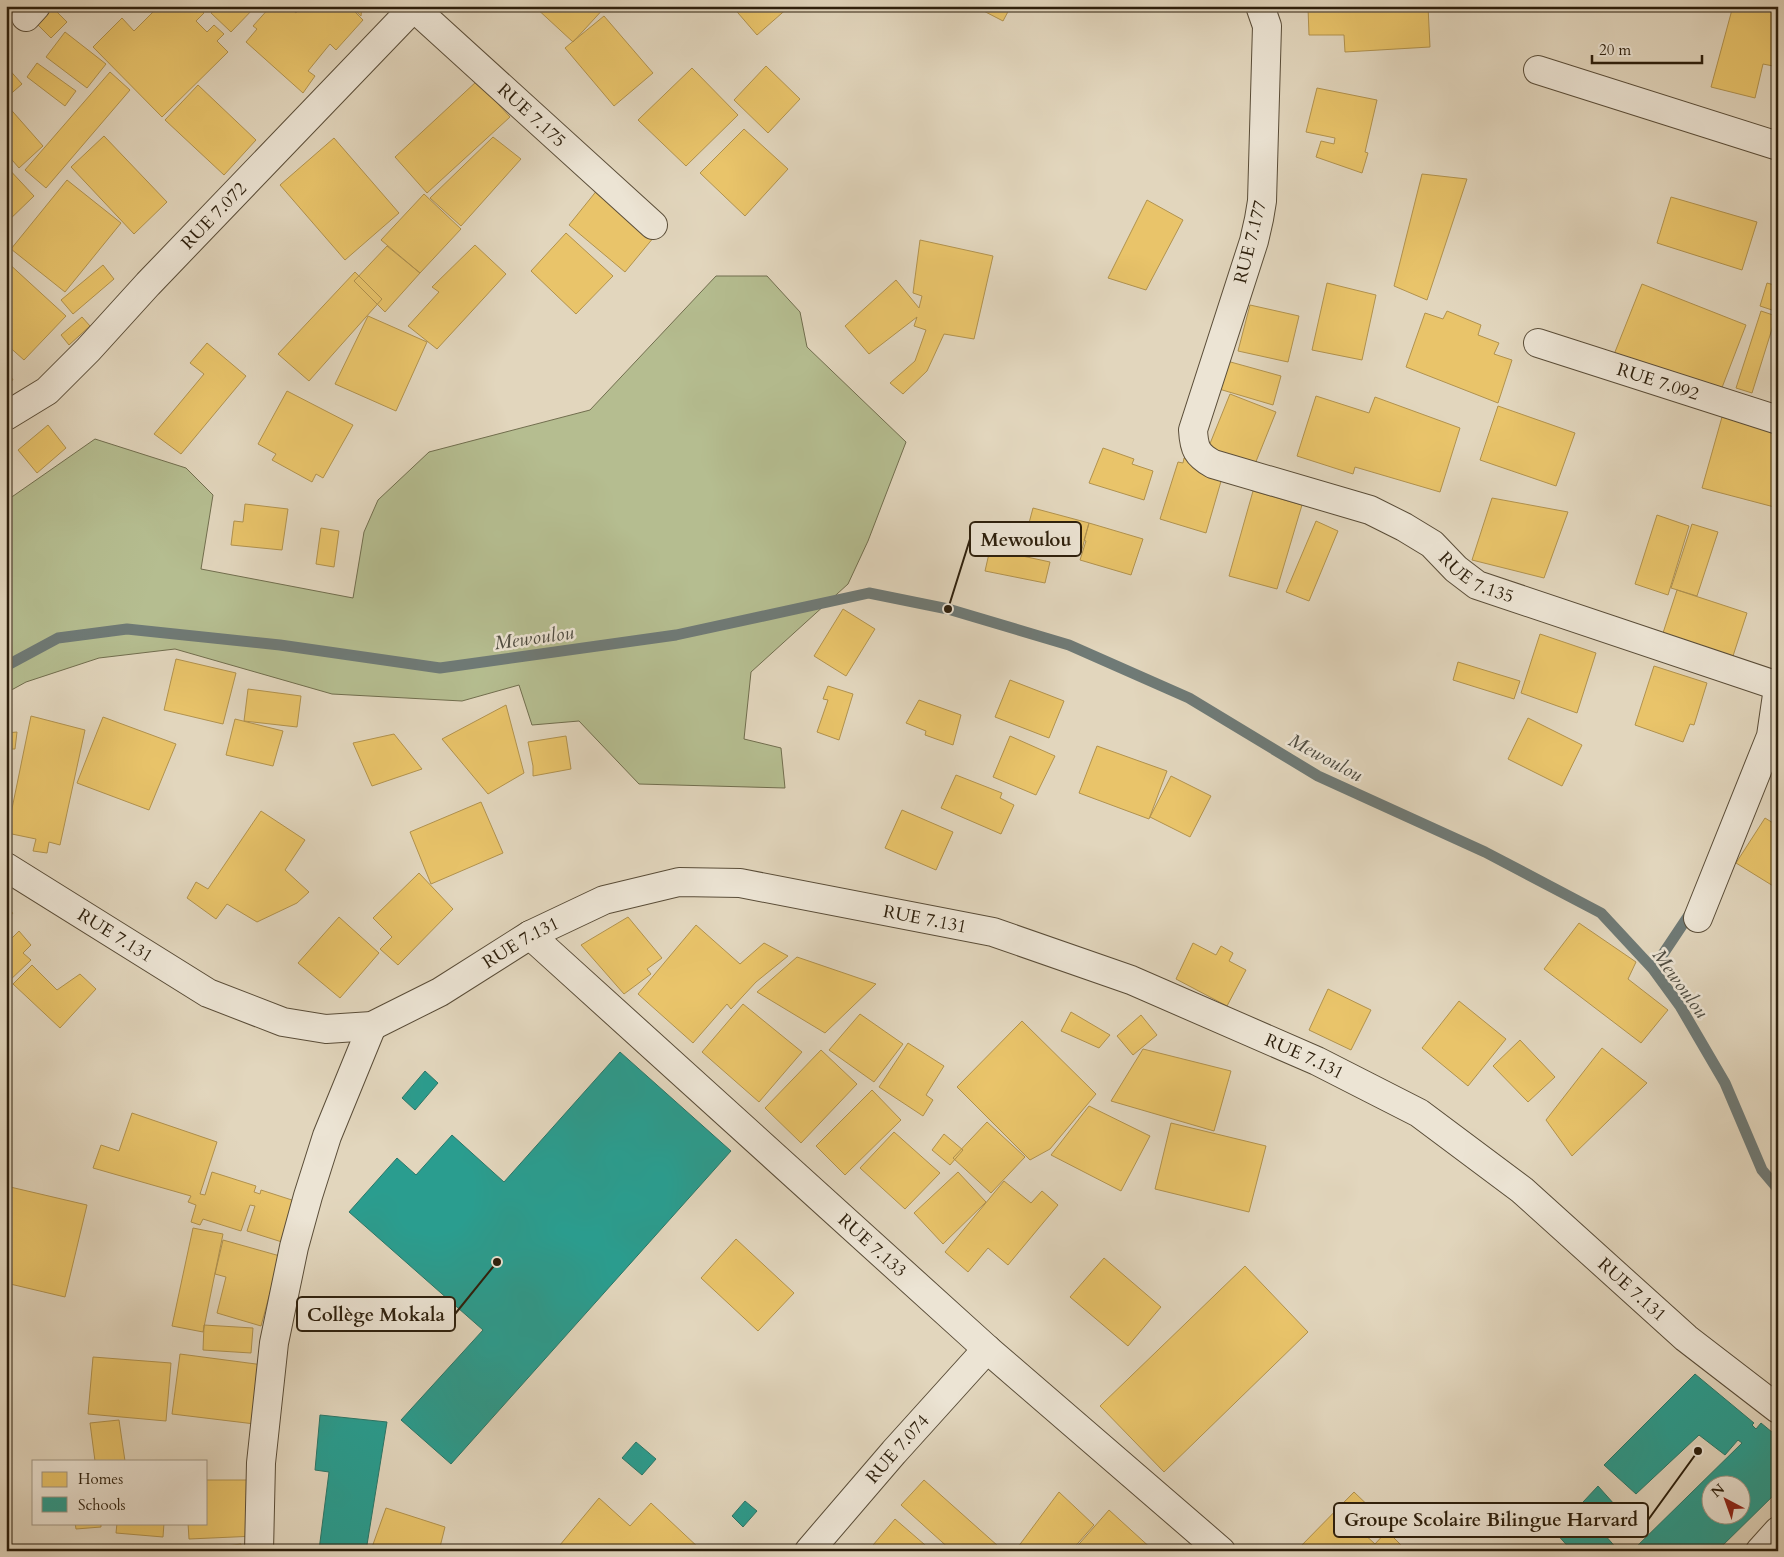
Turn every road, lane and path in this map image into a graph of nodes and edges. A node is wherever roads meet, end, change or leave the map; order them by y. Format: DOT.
graph roads {
  1 [pos="1260,6"];
  2 [pos="413,7"];
  3 [pos="1538,70"];
  4 [pos="1778,146"];
  5 [pos="653,225"];
  6 [pos="1538,343"];
  7 [pos="6,416"];
  8 [pos="1778,420"];
  9 [pos="1193,442"];
  10 [pos="1778,687"];
  11 [pos="6,867"];
  12 [pos="1698,918"];
  13 [pos="530,935"];
  14 [pos="372,1026"];
  15 [pos="987,1349"];
  16 [pos="1778,1409"];
  17 [pos="1778,1531"];
  18 [pos="259,1551"];
  19 [pos="809,1551"];
  20 [pos="1221,1551"];
  21 [pos="1760,1551"];
  1 -- 9 [label="street, RUE 7.177"];
  2 -- 5 [label="street, RUE 7.175"];
  2 -- 7 [label="street, RUE 7.072"];
  3 -- 4 [label="street"];
  6 -- 8 [label="street, RUE 7.092"];
  9 -- 10 [label="street, RUE 7.135"];
  10 -- 12 [label="street"];
  11 -- 14 [label="street, RUE 7.131"];
  13 -- 14 [label="street, RUE 7.131"];
  13 -- 15 [label="street, RUE 7.133"];
  13 -- 16 [label="street, RUE 7.131"];
  14 -- 18 [label="street"];
  15 -- 19 [label="street, RUE 7.074"];
  15 -- 20 [label="street, RUE 7.133"];
  17 -- 21 [label="street"];
}
